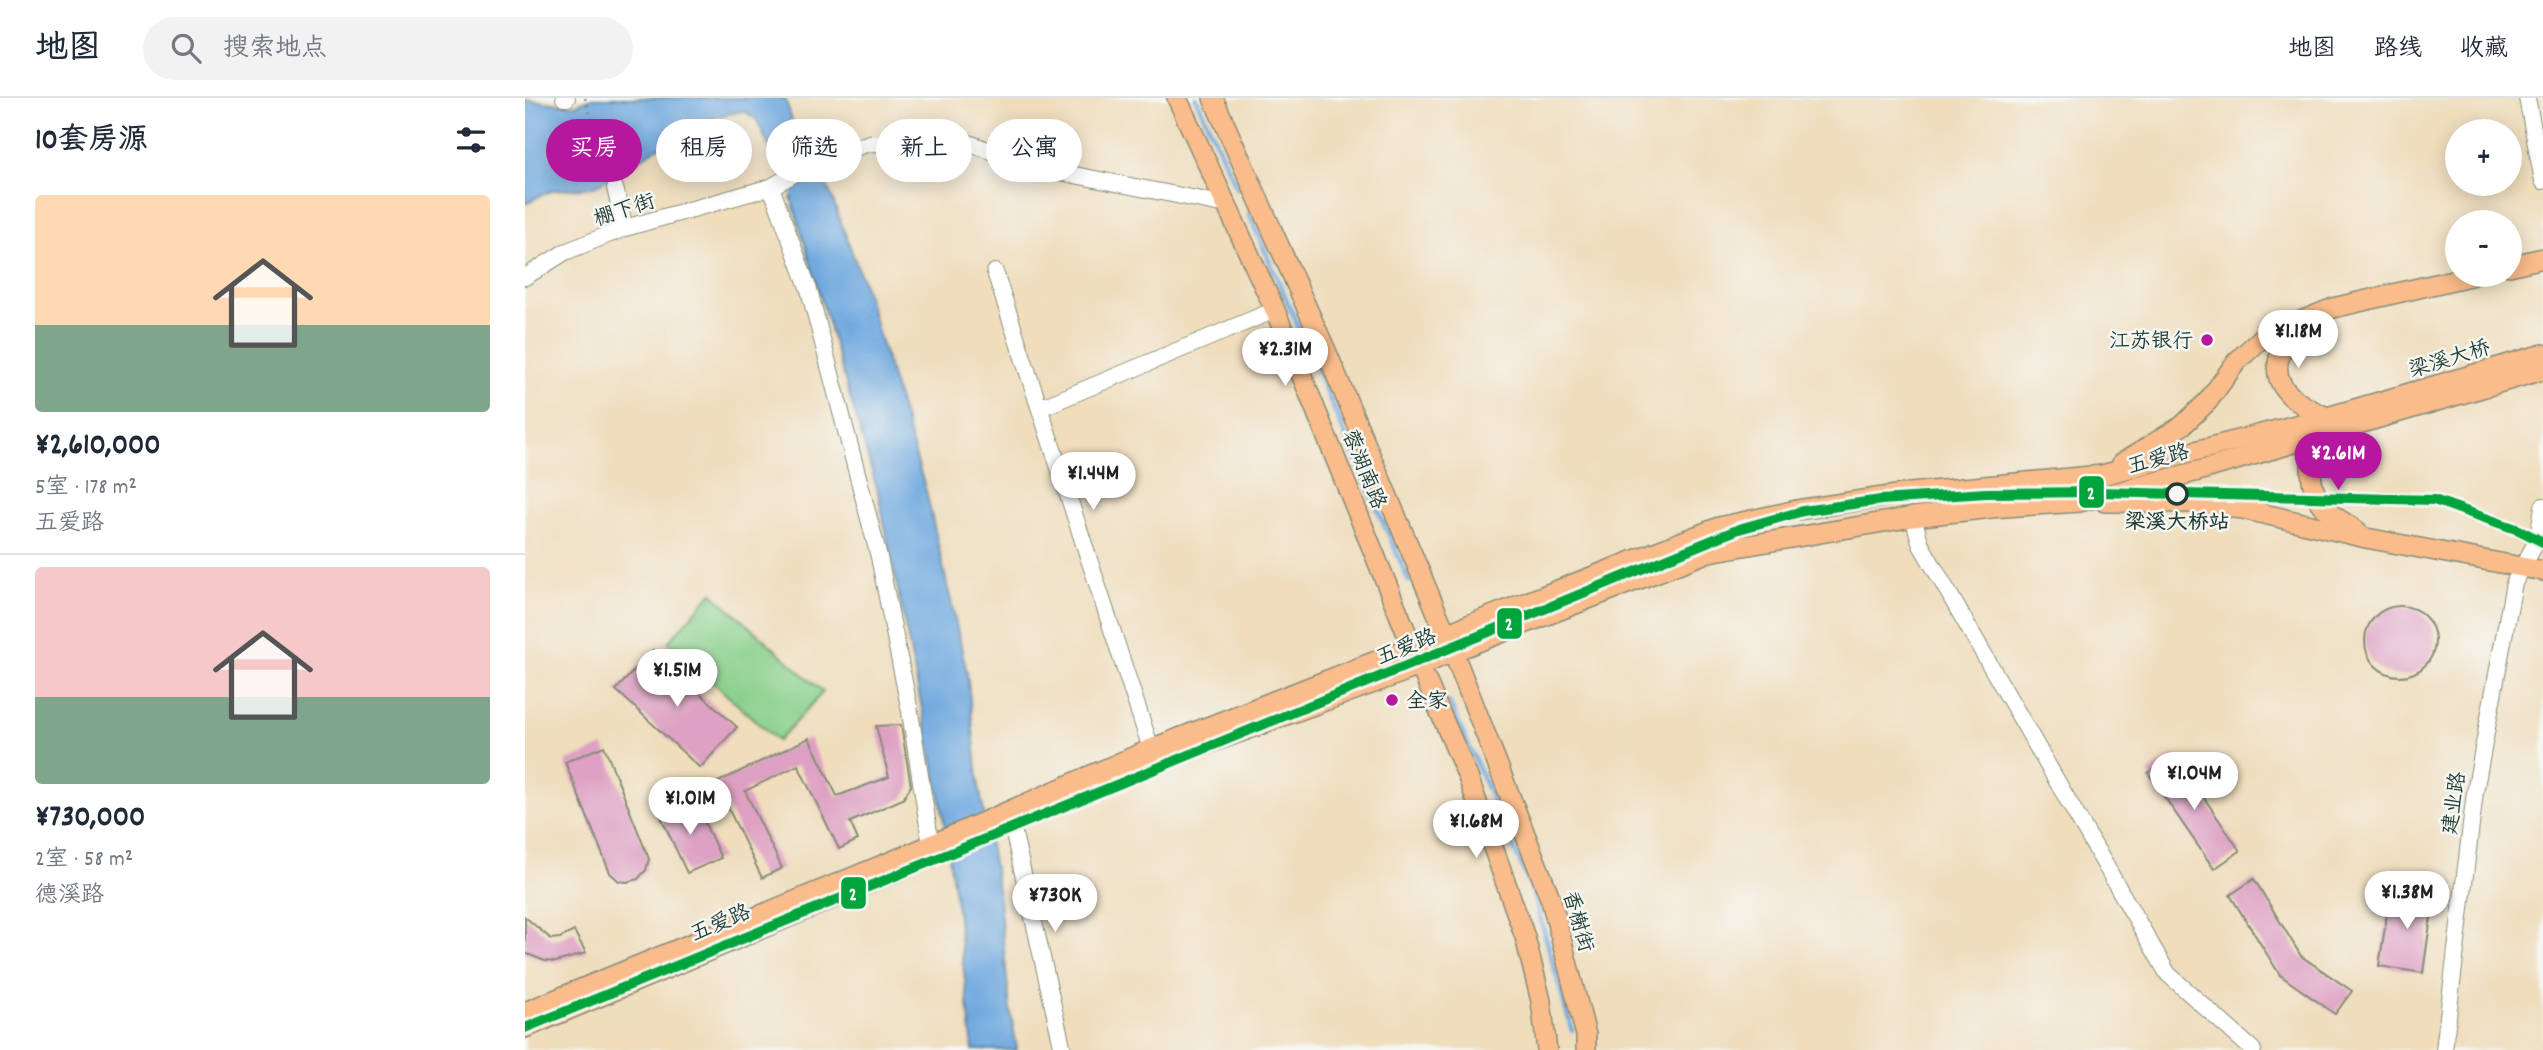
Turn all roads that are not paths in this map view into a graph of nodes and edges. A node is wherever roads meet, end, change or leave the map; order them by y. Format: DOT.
graph roads {
  1 [pos="1177,98"];
  2 [pos="1213,98"];
  3 [pos="2527,98"];
  4 [pos="2543,181"];
  5 [pos="771,187"];
  6 [pos="615,188"];
  7 [pos="1256,194"];
  8 [pos="1227,205"];
  9 [pos="625,228"];
  10 [pos="2543,258"];
  11 [pos="2522,263"];
  12 [pos="995,272"];
  13 [pos="525,277"];
  14 [pos="2445,282"];
  15 [pos="1275,310"];
  16 [pos="2307,317"];
  17 [pos="2543,354"];
  18 [pos="2543,370"];
  19 [pos="1039,408"];
  20 [pos="2330,425"];
  21 [pos="2102,475"];
  22 [pos="2079,502"];
  23 [pos="2543,506"];
  24 [pos="1913,517"];
  25 [pos="2366,538"];
  26 [pos="2534,569"];
  27 [pos="1449,643"];
  28 [pos="1412,647"];
  29 [pos="1420,666"];
  30 [pos="1154,756"];
  31 [pos="1001,825"];
  32 [pos="932,851"];
  33 [pos="525,1012"];
  34 [pos="525,1028"];
  35 [pos="1063,1050"];
  36 [pos="1547,1050"];
  37 [pos="1586,1050"];
  38 [pos="2253,1050"];
  39 [pos="2444,1050"];
  1 -- 8 [label="main road, 蓉湖南路"];
  2 -- 7 [label="main road, 蓉湖南路"];
  3 -- 4 [label="street"];
  5 -- 8 [label="street, 棚下街"];
  5 -- 9 [label="street, 棚下街"];
  5 -- 32 [label="street"];
  6 -- 9 [label="street"];
  7 -- 8 [label="main road"];
  7 -- 27 [label="main road, 蓉湖南路"];
  8 -- 15 [label="main road, 蓉湖南路"];
  9 -- 13 [label="street, 棚下街"];
  10 -- 11 [label="main road"];
  12 -- 19 [label="street"];
  14 -- 16 [label="main road"];
  15 -- 19 [label="street"];
  15 -- 28 [label="main road, 蓉湖南路"];
  16 -- 20 [label="main road"];
  16 -- 21 [label="main road"];
  17 -- 20 [label="main road, 梁溪大桥"];
  18 -- 20 [label="main road, 梁溪大桥"];
  19 -- 30 [label="street"];
  20 -- 21 [label="main road, 五爱路"];
  20 -- 22 [label="main road, 五爱路"];
  20 -- 25 [label="main road"];
  21 -- 27 [label="main road, 五爱路"];
  22 -- 24 [label="main road, 五爱路"];
  22 -- 25 [label="main road"];
  23 -- 26 [label="street, 建业路"];
  24 -- 27 [label="main road, 五爱路"];
  24 -- 38 [label="street"];
  25 -- 26 [label="main road"];
  26 -- 39 [label="street, 建业路"];
  27 -- 28 [label="main road, 五爱路"];
  27 -- 29 [label="main road, 五爱路"];
  27 -- 37 [label="main road, 香榭街"];
  28 -- 29 [label="main road, 蓉湖南路"];
  28 -- 30 [label="main road, 五爱路"];
  29 -- 30 [label="main road, 五爱路"];
  29 -- 36 [label="main road, 蓉湖南路"];
  30 -- 31 [label="main road, 五爱路"];
  31 -- 32 [label="main road, 五爱路"];
  31 -- 35 [label="street"];
  32 -- 33 [label="main road, 五爱路"];
  32 -- 34 [label="main road, 五爱路"];
}
